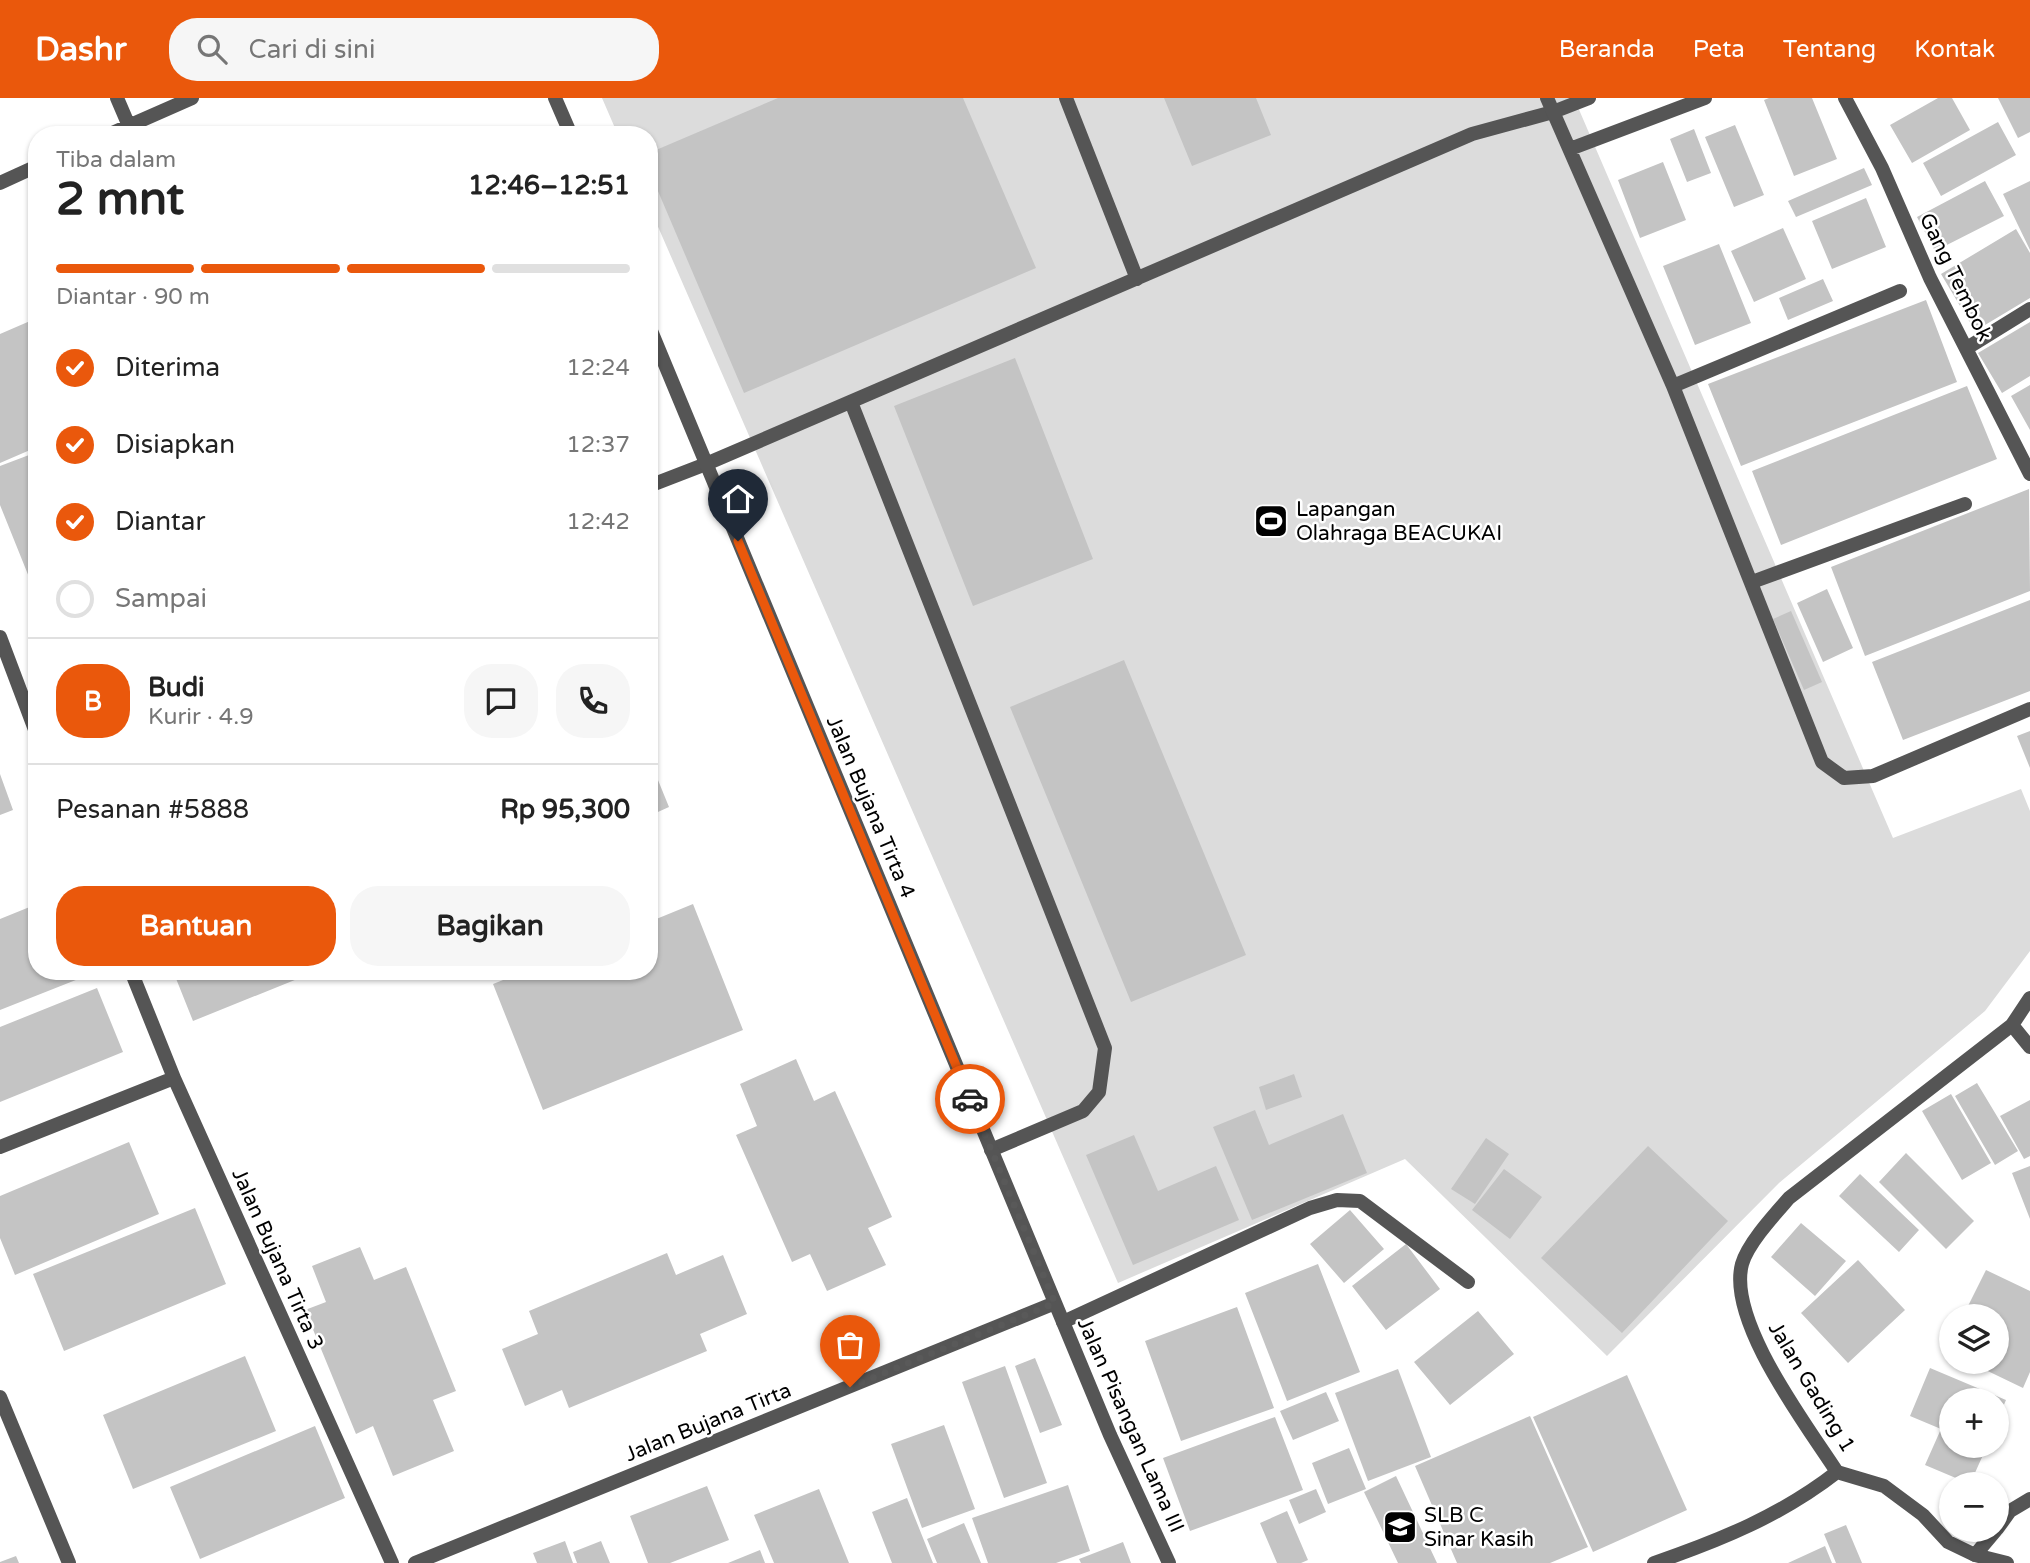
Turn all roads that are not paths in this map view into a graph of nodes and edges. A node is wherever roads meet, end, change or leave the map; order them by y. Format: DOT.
graph roads {
  1 [pos="117,98"];
  2 [pos="192,98"];
  3 [pos="555,98"];
  4 [pos="1066,98"];
  5 [pos="1547,98"];
  6 [pos="1589,98"];
  7 [pos="1705,98"];
  8 [pos="1845,98"];
  9 [pos="1553,112"];
  10 [pos="128,126"];
  11 [pos="567,126"];
  12 [pos="1570,149"];
  13 [pos="28,170"];
  14 [pos="0,183"];
  15 [pos="1138,279"];
  16 [pos="1900,291"];
  17 [pos="2030,309"];
  18 [pos="658,348"];
  19 [pos="1968,348"];
  20 [pos="1673,386"];
  21 [pos="851,402"];
  22 [pos="706,464"];
  23 [pos="2030,474"];
  24 [pos="658,483"];
  25 [pos="1965,504"];
  26 [pos="1752,582"];
  27 [pos="0,637"];
  28 [pos="2030,709"];
  29 [pos="28,712"];
  30 [pos="135,980"];
  31 [pos="2030,998"];
  32 [pos="2012,1025"];
  33 [pos="2030,1047"];
  34 [pos="174,1078"];
  35 [pos="0,1147"];
  36 [pos="991,1150"];
  37 [pos="1468,1282"];
  38 [pos="1055,1303"];
  39 [pos="1063,1322"];
  40 [pos="0,1397"];
  41 [pos="1837,1472"];
  42 [pos="2030,1499"];
  43 [pos="2009,1512"];
  44 [pos="1986,1542"];
  45 [pos="1975,1555"];
  46 [pos="69,1563"];
  47 [pos="392,1563"];
  48 [pos="415,1563"];
  49 [pos="1169,1563"];
  50 [pos="1654,1563"];
  51 [pos="2007,1563"];
  1 -- 10 [label="street"];
  2 -- 10 [label="street"];
  3 -- 11 [label="street"];
  4 -- 15 [label="street"];
  5 -- 9 [label="street"];
  6 -- 9 [label="street"];
  7 -- 12 [label="street"];
  8 -- 19 [label="street, Gang Tembok"];
  9 -- 12 [label="street"];
  9 -- 15 [label="street"];
  12 -- 20 [label="street"];
  13 -- 14 [label="street"];
  15 -- 21 [label="street"];
  16 -- 20 [label="street"];
  17 -- 19 [label="street"];
  18 -- 22 [label="street, Jalan Bujana Tirta 4"];
  19 -- 23 [label="street, Gang Tembok"];
  20 -- 26 [label="street"];
  21 -- 22 [label="street"];
  21 -- 36 [label="street"];
  22 -- 24 [label="street"];
  22 -- 36 [label="street, Jalan Bujana Tirta 4"];
  25 -- 26 [label="street"];
  26 -- 28 [label="street"];
  27 -- 29 [label="street"];
  30 -- 34 [label="street, Jalan Bujana Tirta 3"];
  31 -- 32 [label="street, Jalan Gading 1"];
  32 -- 33 [label="street"];
  32 -- 41 [label="street, Jalan Gading 1"];
  34 -- 35 [label="street"];
  34 -- 47 [label="street, Jalan Bujana Tirta 3"];
  36 -- 38 [label="street, Jalan Bujana Tirta 4"];
  37 -- 39 [label="street"];
  38 -- 39 [label="street, Jalan Pisangan Lama III"];
  38 -- 48 [label="street, Jalan Bujana Tirta"];
  39 -- 49 [label="street, Jalan Pisangan Lama III"];
  40 -- 46 [label="street"];
  41 -- 45 [label="street"];
  41 -- 50 [label="street, Jalan Gading 1"];
  42 -- 43 [label="street"];
  44 -- 45 [label="street"];
  45 -- 51 [label="street"];
}
